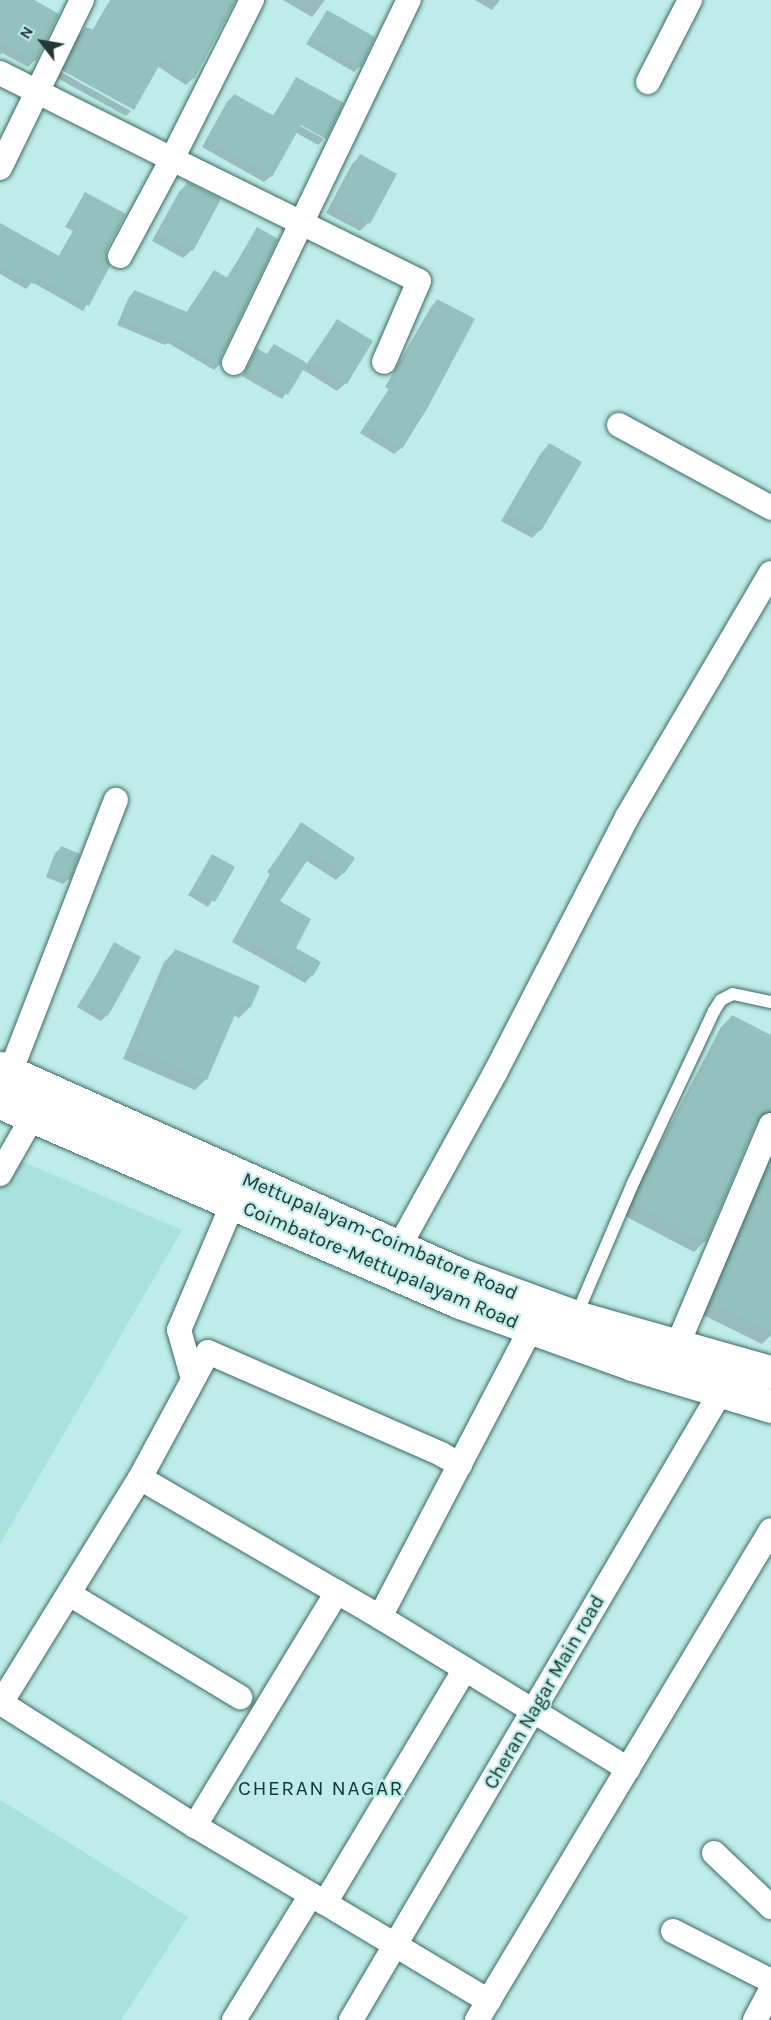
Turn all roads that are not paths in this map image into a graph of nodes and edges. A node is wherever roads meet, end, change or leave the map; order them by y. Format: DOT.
graph roads {
  1 [pos="82,0"];
  2 [pos="252,0"];
  3 [pos="409,0"];
  4 [pos="690,0"];
  5 [pos="0,73"];
  6 [pos="648,82"];
  7 [pos="37,92"];
  8 [pos="172,159"];
  9 [pos="0,168"];
  10 [pos="302,223"];
  11 [pos="120,256"];
  12 [pos="384,362"];
  13 [pos="234,363"];
  14 [pos="619,425"];
  15 [pos="771,508"];
  16 [pos="771,573"];
  17 [pos="116,800"];
  18 [pos="771,1002"];
  19 [pos="3,1081"];
  20 [pos="33,1116"];
  21 [pos="771,1125"];
  22 [pos="0,1174"];
  23 [pos="233,1203"];
  24 [pos="399,1247"];
  25 [pos="576,1317"];
  26 [pos="531,1328"];
  27 [pos="676,1346"];
  28 [pos="730,1361"];
  29 [pos="771,1372"];
  30 [pos="193,1379"];
  31 [pos="720,1393"];
  32 [pos="771,1406"];
  33 [pos="459,1465"];
  34 [pos="140,1478"];
  35 [pos="771,1530"];
  36 [pos="337,1592"];
  37 [pos="69,1594"];
  38 [pos="380,1617"];
  39 [pos="465,1669"];
  40 [pos="240,1697"];
  41 [pos="533,1711"];
  42 [pos="628,1769"];
  43 [pos="195,1826"];
  44 [pos="714,1853"];
  45 [pos="318,1899"];
  46 [pos="771,1907"];
  47 [pos="673,1931"];
  48 [pos="396,1945"];
  49 [pos="771,1981"];
  50 [pos="771,1990"];
  51 [pos="483,2010"];
  52 [pos="234,2020"];
  53 [pos="351,2020"];
  54 [pos="755,2020"];
  1 -- 7 [label="street"];
  2 -- 8 [label="street"];
  3 -- 10 [label="street"];
  4 -- 6 [label="street"];
  5 -- 7 [label="street"];
  7 -- 8 [label="street"];
  7 -- 9 [label="street"];
  8 -- 10 [label="street"];
  8 -- 11 [label="street"];
  10 -- 12 [label="street"];
  10 -- 13 [label="street"];
  14 -- 15 [label="street"];
  16 -- 24 [label="street"];
  17 -- 19 [label="street"];
  18 -- 25 [label="lane"];
  19 -- 20 [label="highway, Coimbatore-Mettupalayam Road"];
  19 -- 24 [label="highway, Mettupalayam-Coimbatore Road"];
  20 -- 22 [label="street"];
  20 -- 23 [label="highway, Coimbatore-Mettupalayam Road"];
  21 -- 27 [label="street"];
  23 -- 26 [label="highway, Coimbatore-Mettupalayam Road"];
  23 -- 30 [label="street"];
  24 -- 25 [label="highway, Mettupalayam-Coimbatore Road"];
  25 -- 27 [label="highway, Mettupalayam-Coimbatore Road"];
  26 -- 31 [label="highway, Coimbatore-Mettupalayam Road"];
  26 -- 33 [label="street"];
  27 -- 28 [label="highway, Mettupalayam-Coimbatore Road"];
  28 -- 29 [label="highway, Mettupalayam-Coimbatore Road"];
  28 -- 31 [label="street, Cheran Nagar Main road"];
  30 -- 33 [label="street"];
  30 -- 34 [label="street"];
  31 -- 32 [label="highway, Coimbatore-Mettupalayam Road"];
  31 -- 41 [label="street, Cheran Nagar Main road"];
  33 -- 38 [label="street"];
  34 -- 36 [label="street"];
  34 -- 37 [label="street"];
  35 -- 42 [label="street"];
  36 -- 38 [label="street"];
  36 -- 43 [label="street"];
  37 -- 40 [label="street"];
  37 -- 43 [label="street"];
  38 -- 39 [label="street"];
  39 -- 41 [label="street"];
  39 -- 45 [label="street"];
  41 -- 42 [label="street"];
  41 -- 48 [label="street, Cheran Nagar Main road"];
  42 -- 51 [label="street"];
  43 -- 45 [label="street"];
  44 -- 46 [label="street"];
  45 -- 48 [label="street"];
  45 -- 52 [label="street"];
  47 -- 49 [label="street"];
  48 -- 51 [label="street"];
  48 -- 53 [label="street, Cheran Nagar Main road"];
  50 -- 54 [label="street"];
}
